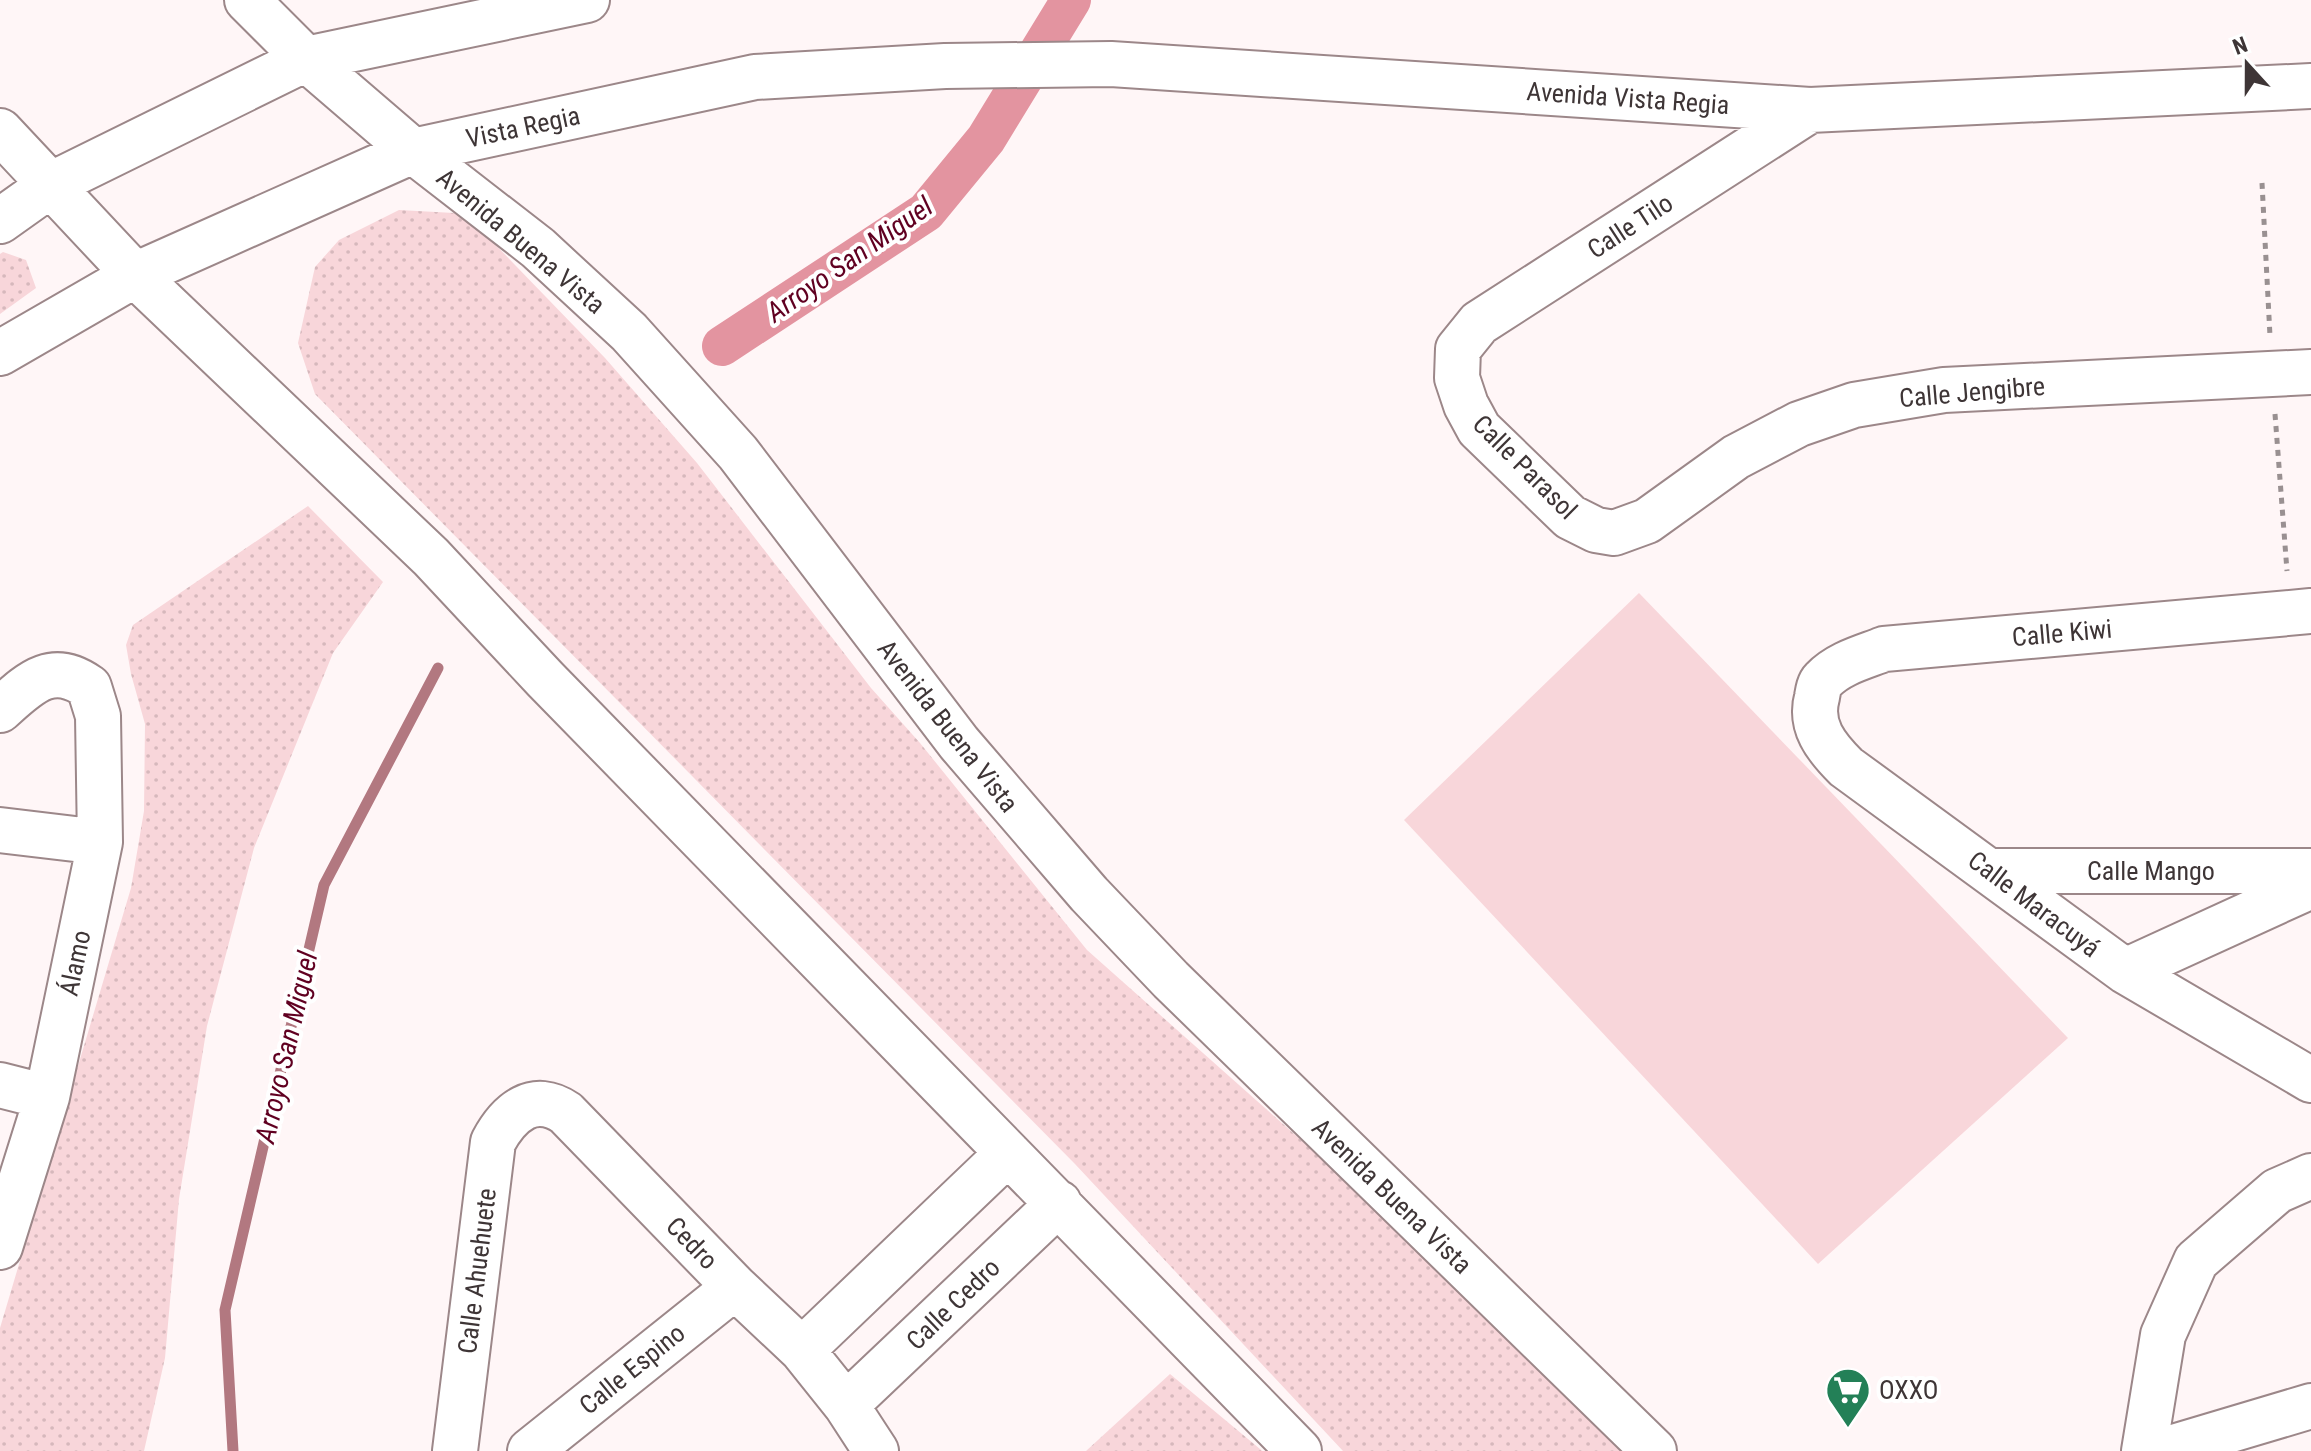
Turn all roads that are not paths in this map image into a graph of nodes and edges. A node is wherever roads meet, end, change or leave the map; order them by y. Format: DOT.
graph roads {
  1 [pos="247,0"];
  2 [pos="587,0"];
  3 [pos="530,6"];
  4 [pos="306,59"];
  5 [pos="945,66"];
  6 [pos="2311,86"];
  7 [pos="1810,110"];
  8 [pos="0,131"];
  9 [pos="413,151"];
  10 [pos="52,184"];
  11 [pos="0,221"];
  12 [pos="135,275"];
  13 [pos="1458,349"];
  14 [pos="0,353"];
  15 [pos="2311,372"];
  16 [pos="1596,530"];
  17 [pos="2311,611"];
  18 [pos="1821,681"];
  19 [pos="0,710"];
  20 [pos="0,830"];
  21 [pos="100,842"];
  22 [pos="1991,871"];
  23 [pos="2311,871"];
  24 [pos="2311,886"];
  25 [pos="2125,971"];
  26 [pos="2311,1080"];
  27 [pos="0,1085"];
  28 [pos="47,1097"];
  29 [pos="527,1107"];
  30 [pos="1008,1153"];
  31 [pos="2311,1176"];
  32 [pos="1059,1203"];
  33 [pos="0,1247"];
  34 [pos="735,1287"];
  35 [pos="802,1350"];
  36 [pos="846,1405"];
  37 [pos="2311,1406"];
  38 [pos="455,1451"];
  39 [pos="530,1451"];
  40 [pos="876,1451"];
  41 [pos="1299,1451"];
  42 [pos="1654,1451"];
  43 [pos="2144,1451"];
  44 [pos="2160,1451"];
  1 -- 4 [label="street, Avenida Buena Vista"];
  2 -- 3 [label="street"];
  3 -- 4 [label="street"];
  4 -- 9 [label="street, Avenida Buena Vista"];
  4 -- 10 [label="street"];
  5 -- 7 [label="street, Avenida Vista Regia"];
  5 -- 9 [label="street, Vista Regia"];
  6 -- 7 [label="street, Avenida Vista Regia"];
  7 -- 13 [label="street, Calle Tilo"];
  8 -- 10 [label="street"];
  9 -- 12 [label="street, Vista Regia"];
  9 -- 42 [label="street, Avenida Buena Vista"];
  10 -- 11 [label="street"];
  10 -- 12 [label="street"];
  12 -- 14 [label="street, Vista Regia"];
  12 -- 30 [label="street"];
  13 -- 16 [label="street, Calle Parasol"];
  15 -- 16 [label="street, Calle Jengibre"];
  17 -- 18 [label="street, Calle Kiwi"];
  18 -- 22 [label="street, Calle Maracuyá"];
  19 -- 21 [label="street, Álamo"];
  20 -- 21 [label="street"];
  21 -- 28 [label="street, Álamo"];
  22 -- 23 [label="street, Calle Mango"];
  22 -- 25 [label="street, Calle Maracuyá"];
  24 -- 25 [label="street"];
  25 -- 26 [label="street, Calle Maracuyá"];
  27 -- 28 [label="street"];
  28 -- 33 [label="street, Álamo"];
  29 -- 34 [label="street, Cedro"];
  29 -- 38 [label="street, Calle Ahuehuete"];
  30 -- 32 [label="street"];
  30 -- 35 [label="street"];
  31 -- 43 [label="street"];
  32 -- 36 [label="street, Calle Cedro"];
  32 -- 41 [label="street"];
  34 -- 35 [label="street, Cedro"];
  34 -- 39 [label="street, Calle Espino"];
  35 -- 36 [label="street, Cedro"];
  36 -- 40 [label="street, Cedro"];
  37 -- 44 [label="street"];
}
